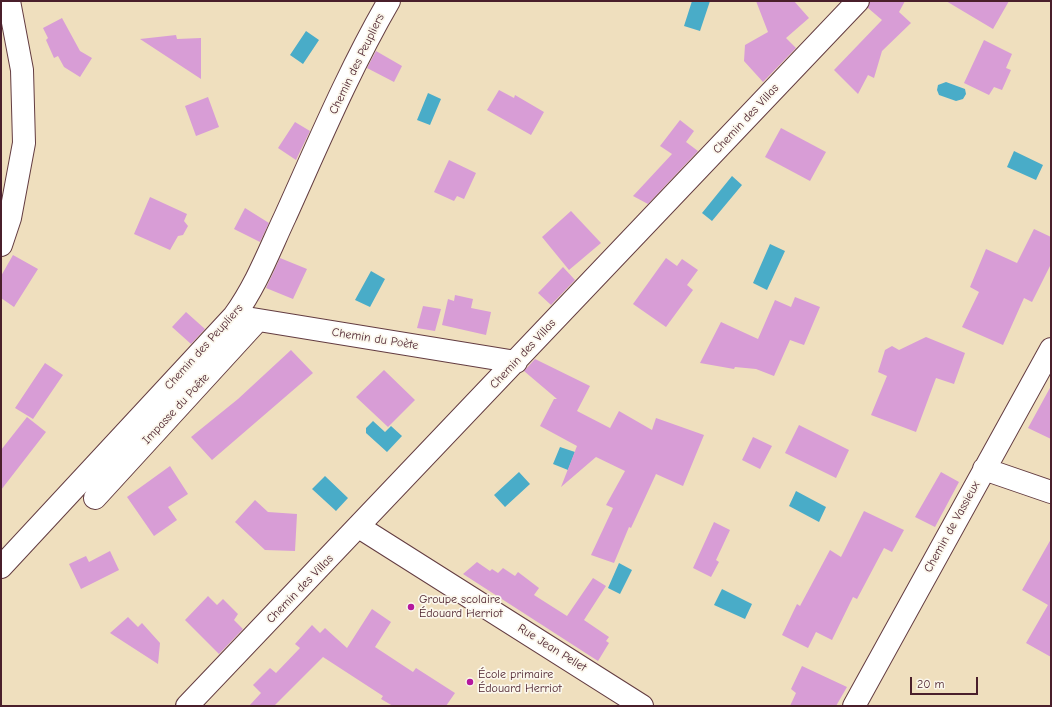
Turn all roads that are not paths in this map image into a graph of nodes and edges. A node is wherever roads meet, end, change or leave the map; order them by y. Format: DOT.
graph roads {
  1 [pos="9,1"];
  2 [pos="389,1"];
  3 [pos="858,1"];
  4 [pos="1,245"];
  5 [pos="234,316"];
  6 [pos="258,320"];
  7 [pos="1051,350"];
  8 [pos="516,362"];
  9 [pos="984,469"];
  10 [pos="1051,492"];
  11 [pos="95,498"];
  12 [pos="359,527"];
  13 [pos="1,567"];
  14 [pos="187,706"];
  15 [pos="642,706"];
  16 [pos="854,706"];
  1 -- 4 [label="street"];
  2 -- 5 [label="street, Chemin des Peupliers"];
  3 -- 8 [label="street, Chemin des Villas"];
  5 -- 6 [label="street, Chemin du Poète"];
  5 -- 13 [label="street, Chemin des Peupliers"];
  6 -- 8 [label="street, Chemin du Poète"];
  6 -- 11 [label="street, Impasse du Poête"];
  7 -- 9 [label="street, Chemin de Vassieux"];
  8 -- 12 [label="street, Chemin des Villas"];
  9 -- 10 [label="street"];
  9 -- 16 [label="street, Chemin de Vassieux"];
  12 -- 14 [label="street, Chemin des Villas"];
  12 -- 15 [label="street, Rue Jean Pellet"];
}
